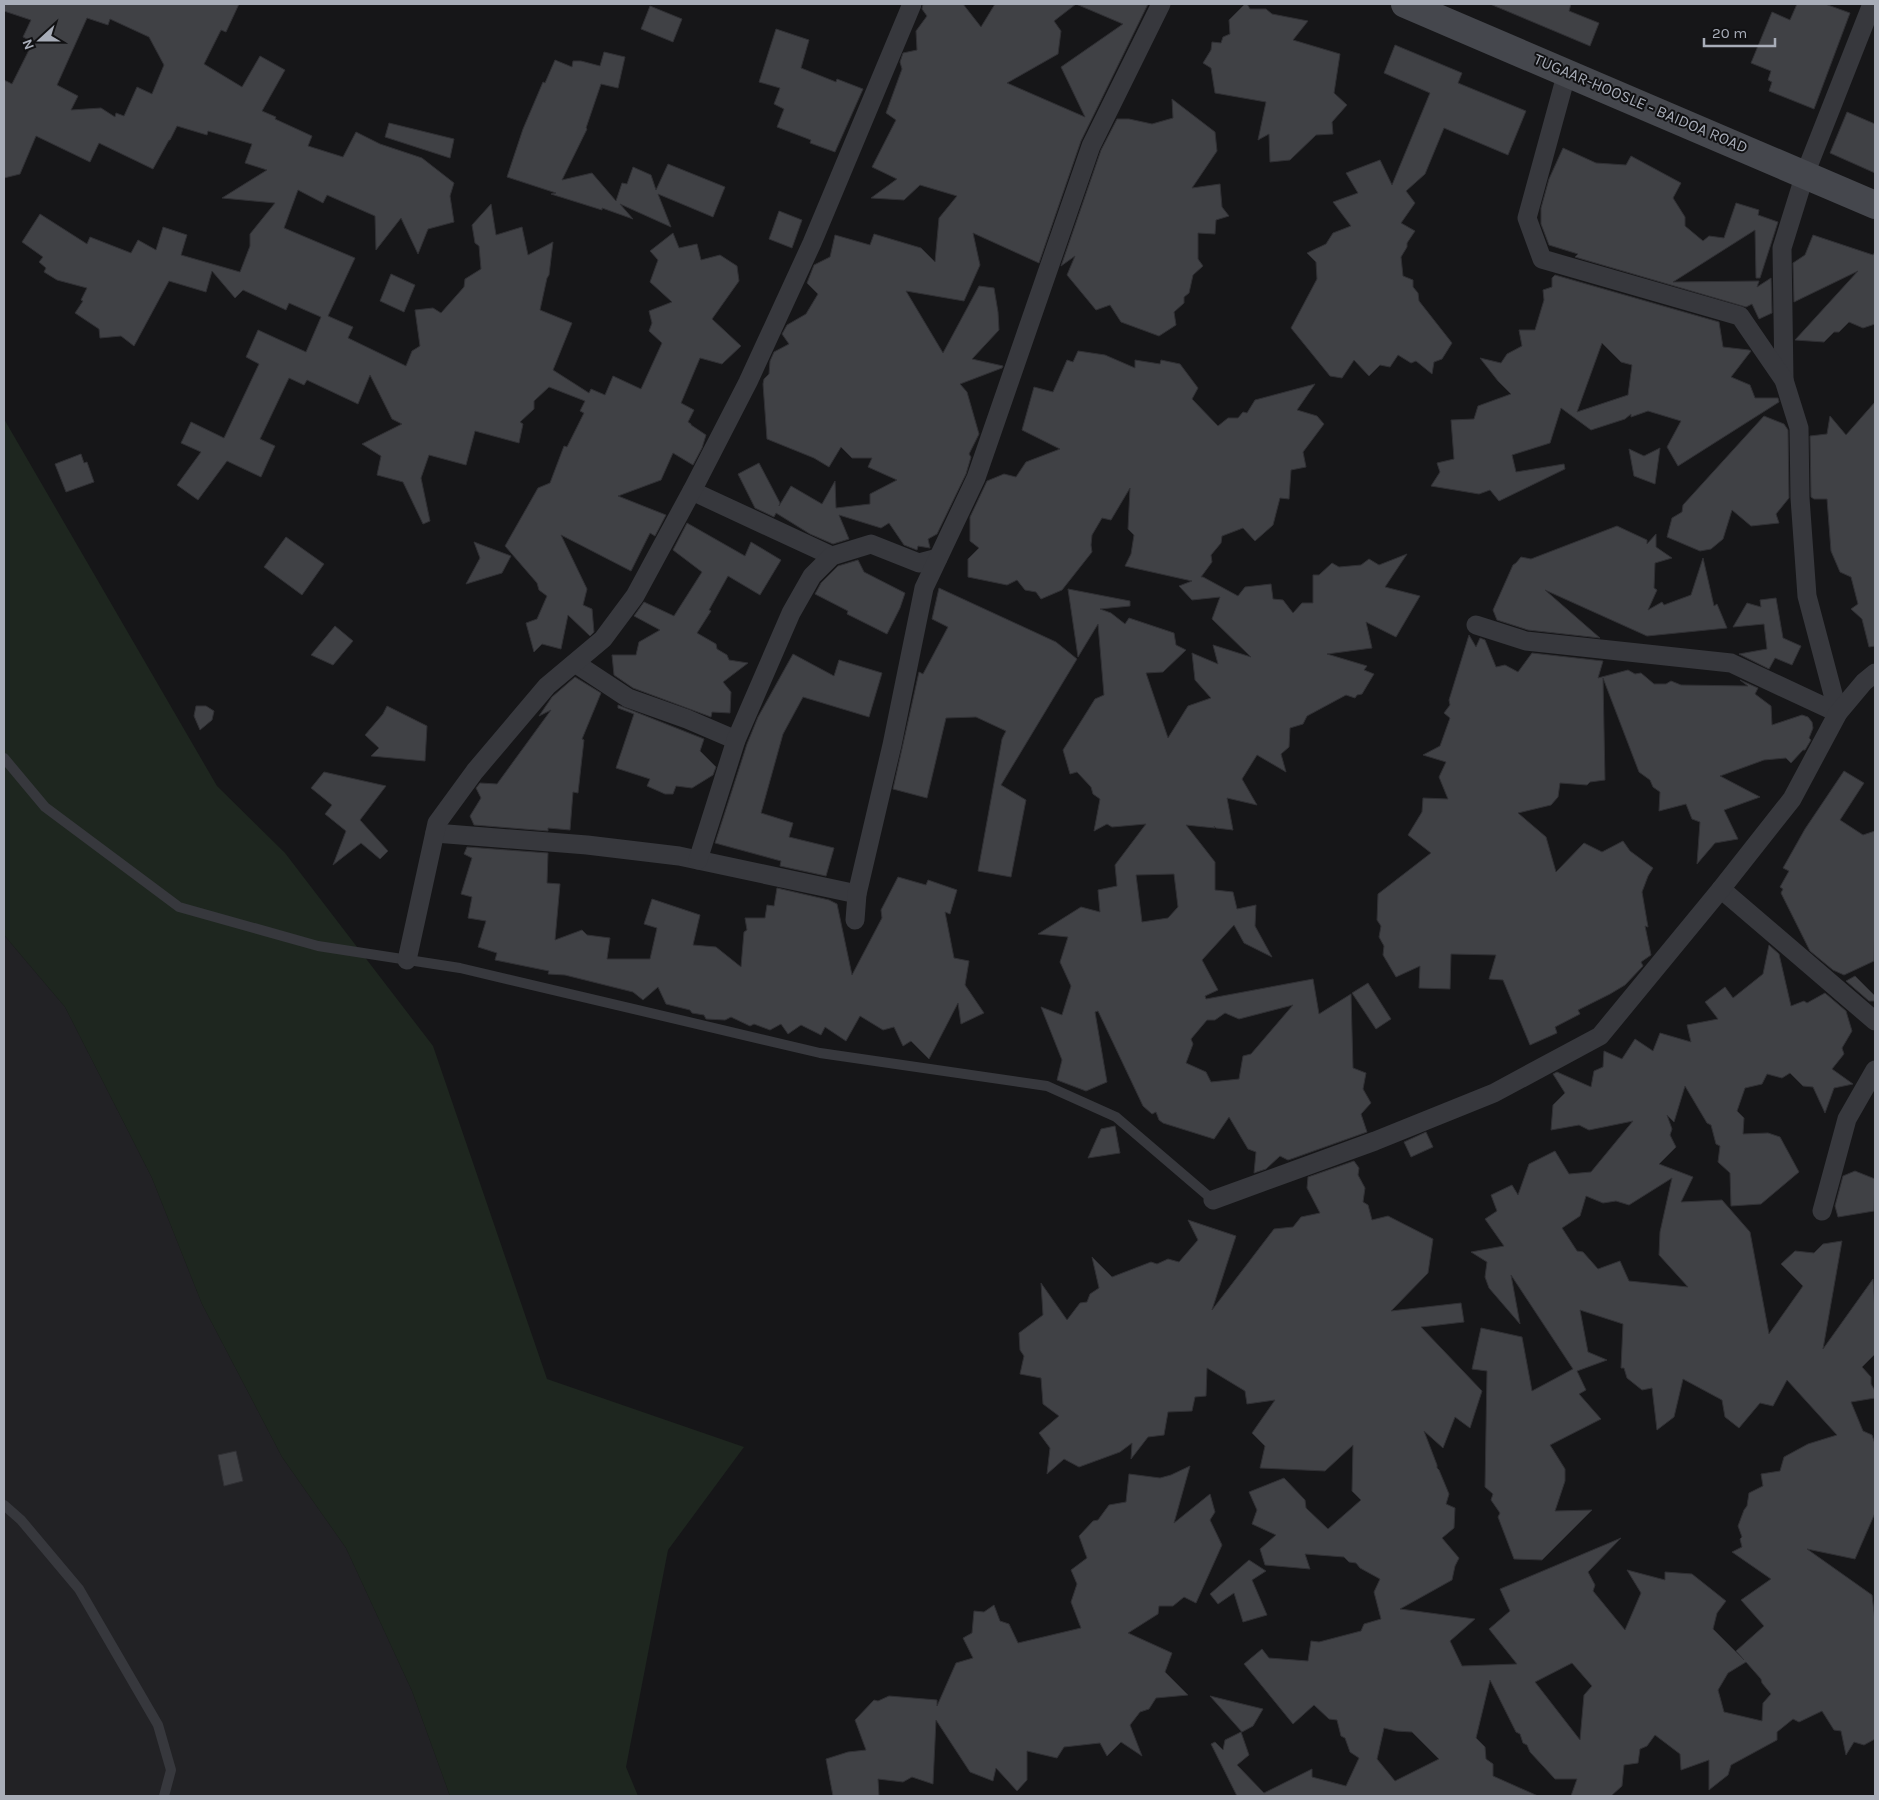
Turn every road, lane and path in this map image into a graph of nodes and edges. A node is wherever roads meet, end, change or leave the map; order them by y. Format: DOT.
graph roads {
  1 [pos="912,4"];
  2 [pos="1161,4"];
  3 [pos="1405,4"];
  4 [pos="1872,4"];
  5 [pos="1567,72"];
  6 [pos="1805,174"];
  7 [pos="1875,205"];
  8 [pos="1784,380"];
  9 [pos="692,491"];
  10 [pos="832,556"];
  11 [pos="938,558"];
  12 [pos="1476,625"];
  13 [pos="575,663"];
  14 [pos="1875,673"];
  15 [pos="1838,713"];
  16 [pos="736,740"];
  17 [pos="4,758"];
  18 [pos="435,833"];
  19 [pos="698,860"];
  20 [pos="1722,889"];
  21 [pos="857,894"];
  22 [pos="855,920"];
  23 [pos="407,960"];
  24 [pos="1875,1021"];
  25 [pos="1875,1070"];
  26 [pos="1213,1200"];
  27 [pos="1822,1211"];
  28 [pos="4,1505"];
  29 [pos="164,1796"];
  1 -- 9 [label="street"];
  2 -- 11 [label="street"];
  3 -- 5 [label="main road, TUGAAR-HOOSLE - BAIDOA ROAD"];
  4 -- 6 [label="street"];
  5 -- 6 [label="main road, TUGAAR-HOOSLE - BAIDOA ROAD"];
  5 -- 8 [label="street"];
  6 -- 7 [label="main road, TUGAAR-HOOSLE - BAIDOA ROAD"];
  6 -- 8 [label="street"];
  8 -- 15 [label="street"];
  9 -- 10 [label="street"];
  9 -- 13 [label="street"];
  10 -- 11 [label="street"];
  10 -- 16 [label="street"];
  11 -- 21 [label="street"];
  12 -- 15 [label="street"];
  13 -- 16 [label="street"];
  13 -- 18 [label="street"];
  14 -- 15 [label="street"];
  15 -- 20 [label="street"];
  16 -- 19 [label="street"];
  17 -- 23 [label="lane"];
  18 -- 19 [label="street"];
  18 -- 23 [label="street"];
  19 -- 21 [label="street"];
  20 -- 24 [label="street"];
  20 -- 26 [label="street"];
  21 -- 22 [label="street"];
  23 -- 26 [label="lane"];
  25 -- 27 [label="street"];
  28 -- 29 [label="lane"];
}
